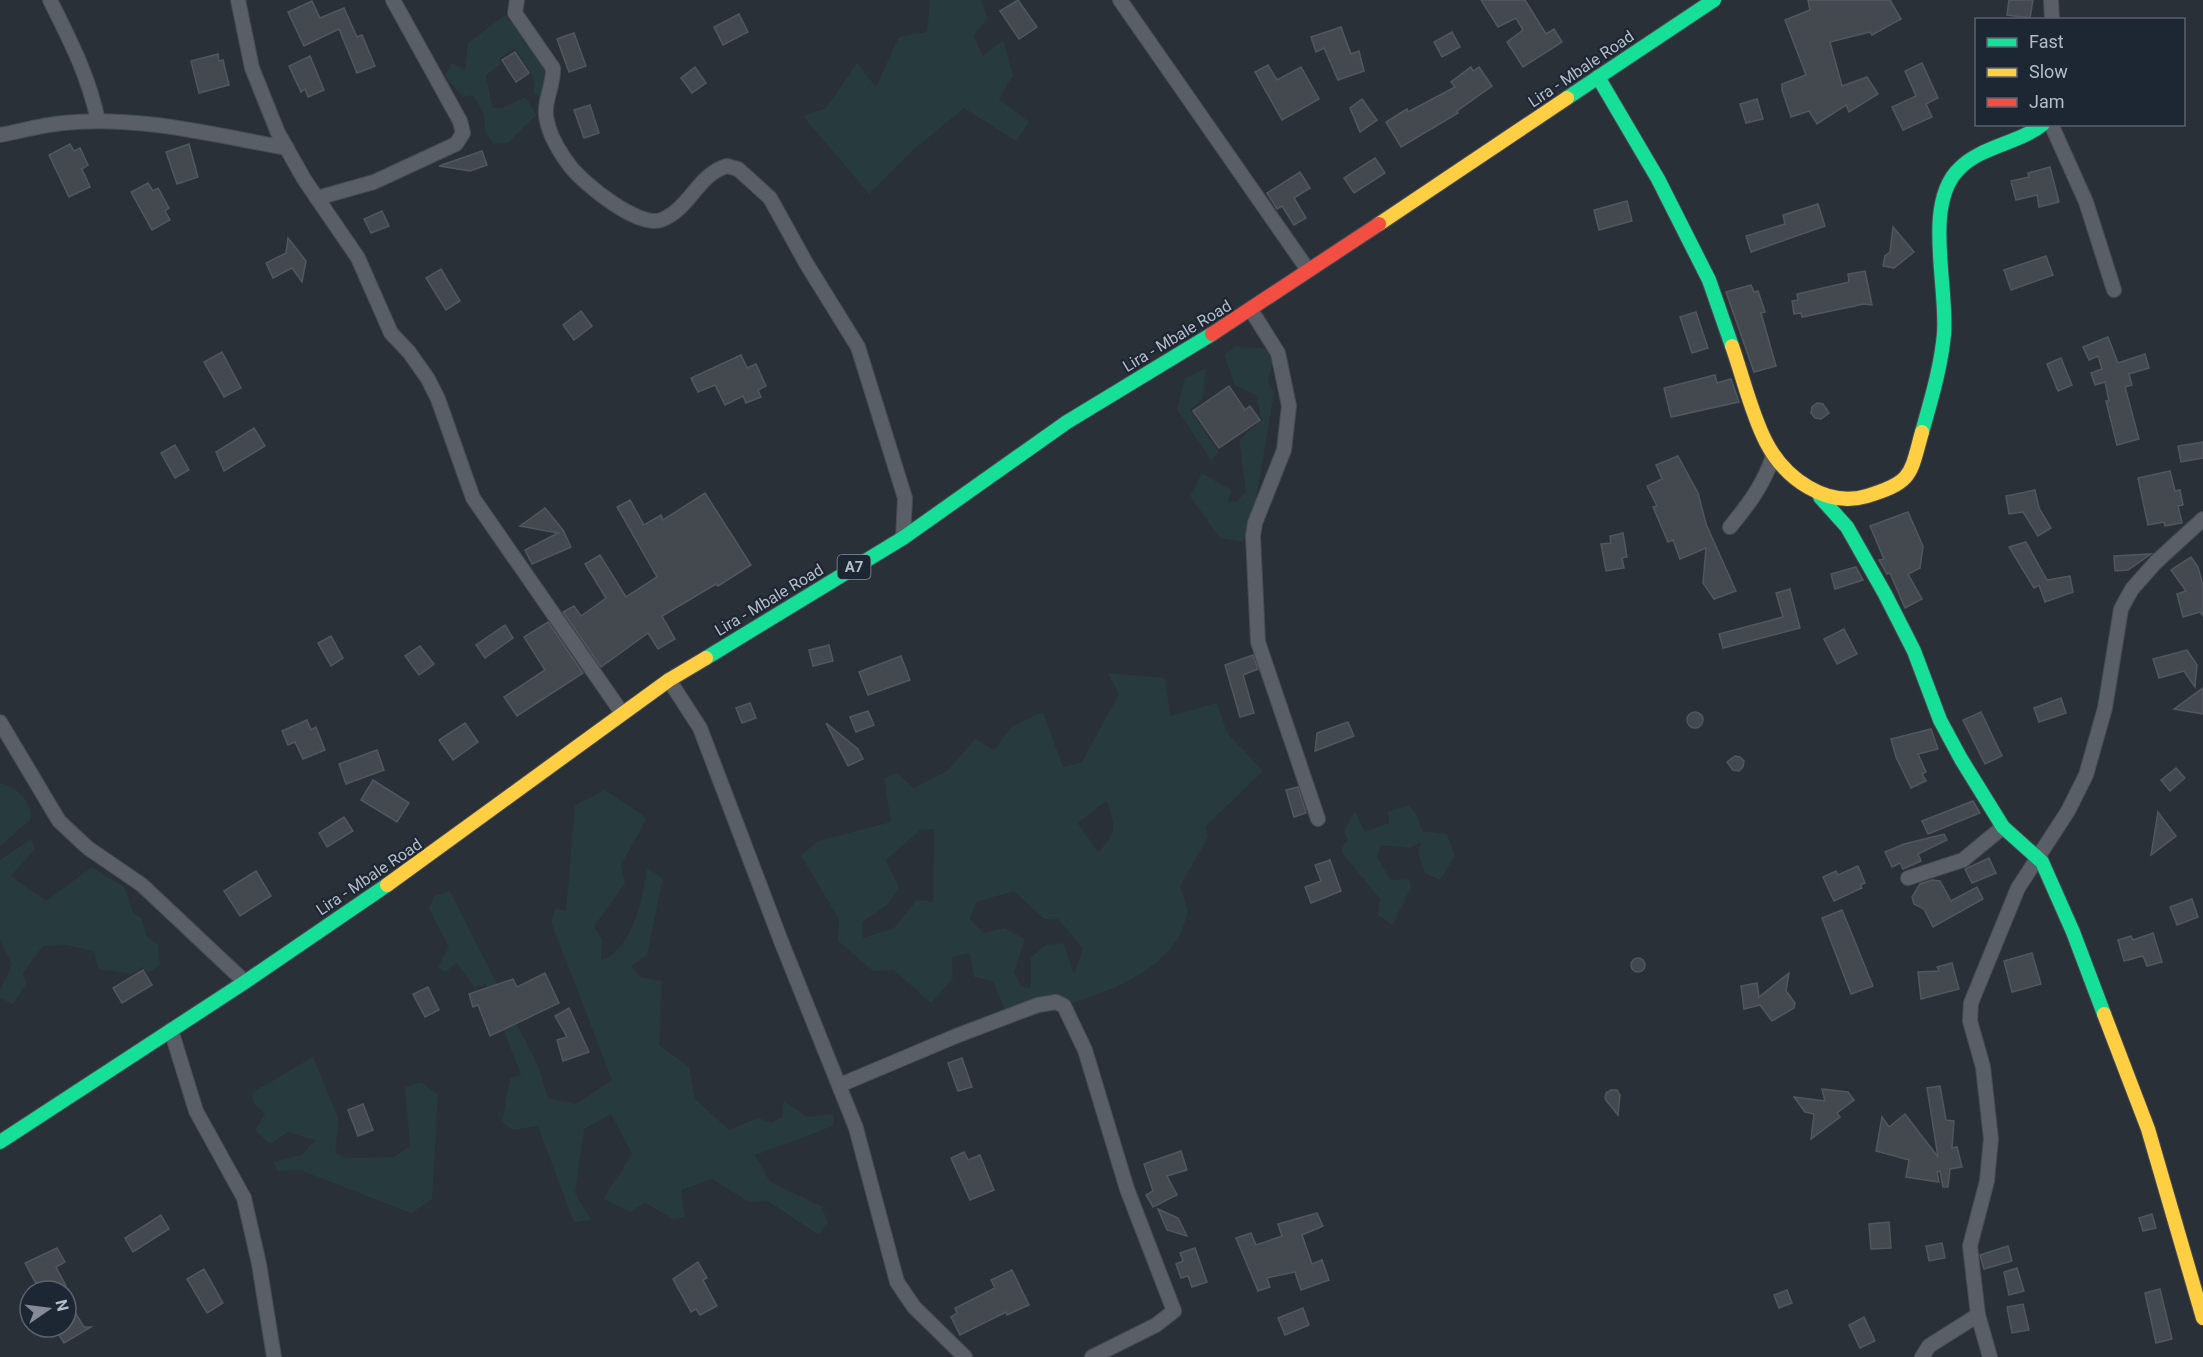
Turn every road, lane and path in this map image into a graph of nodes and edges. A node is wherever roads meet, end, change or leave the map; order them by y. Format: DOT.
graph roads {
  1 [pos="50,0"];
  2 [pos="238,0"];
  3 [pos="393,0"];
  4 [pos="517,0"];
  5 [pos="1120,0"];
  6 [pos="2051,0"];
  7 [pos="1706,2"];
  8 [pos="2052,18"];
  9 [pos="1598,77"];
  10 [pos="98,121"];
  11 [pos="2040,126"];
  12 [pos="2052,126"];
  13 [pos="0,135"];
  14 [pos="287,148"];
  15 [pos="317,198"];
  16 [pos="1308,270"];
  17 [pos="2114,290"];
  18 [pos="1251,310"];
  19 [pos="1773,456"];
  20 [pos="1820,497"];
  21 [pos="2203,519"];
  22 [pos="1730,527"];
  23 [pos="903,538"];
  24 [pos="669,680"];
  25 [pos="622,712"];
  26 [pos="0,722"];
  27 [pos="1318,819"];
  28 [pos="2004,827"];
  29 [pos="2038,856"];
  30 [pos="1908,878"];
  31 [pos="245,982"];
  32 [pos="171,1030"];
  33 [pos="840,1085"];
  34 [pos="0,1142"];
  35 [pos="2200,1297"];
  36 [pos="1978,1316"];
  37 [pos="2203,1318"];
  38 [pos="274,1357"];
  39 [pos="965,1357"];
  40 [pos="1092,1357"];
  41 [pos="1922,1357"];
  42 [pos="1990,1357"];
  1 -- 10 [label="street"];
  2 -- 14 [label="street"];
  3 -- 15 [label="street"];
  4 -- 23 [label="street"];
  5 -- 16 [label="street"];
  6 -- 8 [label="street"];
  7 -- 9 [label="main road, Lira - Mbale Road / A7"];
  9 -- 16 [label="main road, Lira - Mbale Road / A7"];
  9 -- 19 [label="main road"];
  10 -- 13 [label="street"];
  10 -- 14 [label="street"];
  11 -- 20 [label="main road"];
  12 -- 17 [label="street"];
  14 -- 15 [label="street"];
  15 -- 25 [label="street"];
  16 -- 18 [label="main road, Lira - Mbale Road / A7"];
  18 -- 23 [label="main road, Lira - Mbale Road / A7"];
  18 -- 27 [label="street"];
  19 -- 20 [label="main road"];
  19 -- 22 [label="street"];
  20 -- 28 [label="main road"];
  21 -- 29 [label="street"];
  23 -- 24 [label="main road, Lira - Mbale Road / A7"];
  24 -- 25 [label="main road, Lira - Mbale Road / A7"];
  24 -- 33 [label="street"];
  25 -- 31 [label="main road, Lira - Mbale Road / A7"];
  26 -- 31 [label="street"];
  28 -- 29 [label="main road"];
  28 -- 30 [label="street"];
  29 -- 35 [label="main road"];
  29 -- 36 [label="street"];
  31 -- 32 [label="main road, Lira - Mbale Road / A7"];
  32 -- 34 [label="main road, Lira - Mbale Road / A7"];
  32 -- 38 [label="street"];
  33 -- 39 [label="street"];
  33 -- 40 [label="street"];
  35 -- 37 [label="main road"];
  36 -- 41 [label="street"];
  36 -- 42 [label="street"];
}
